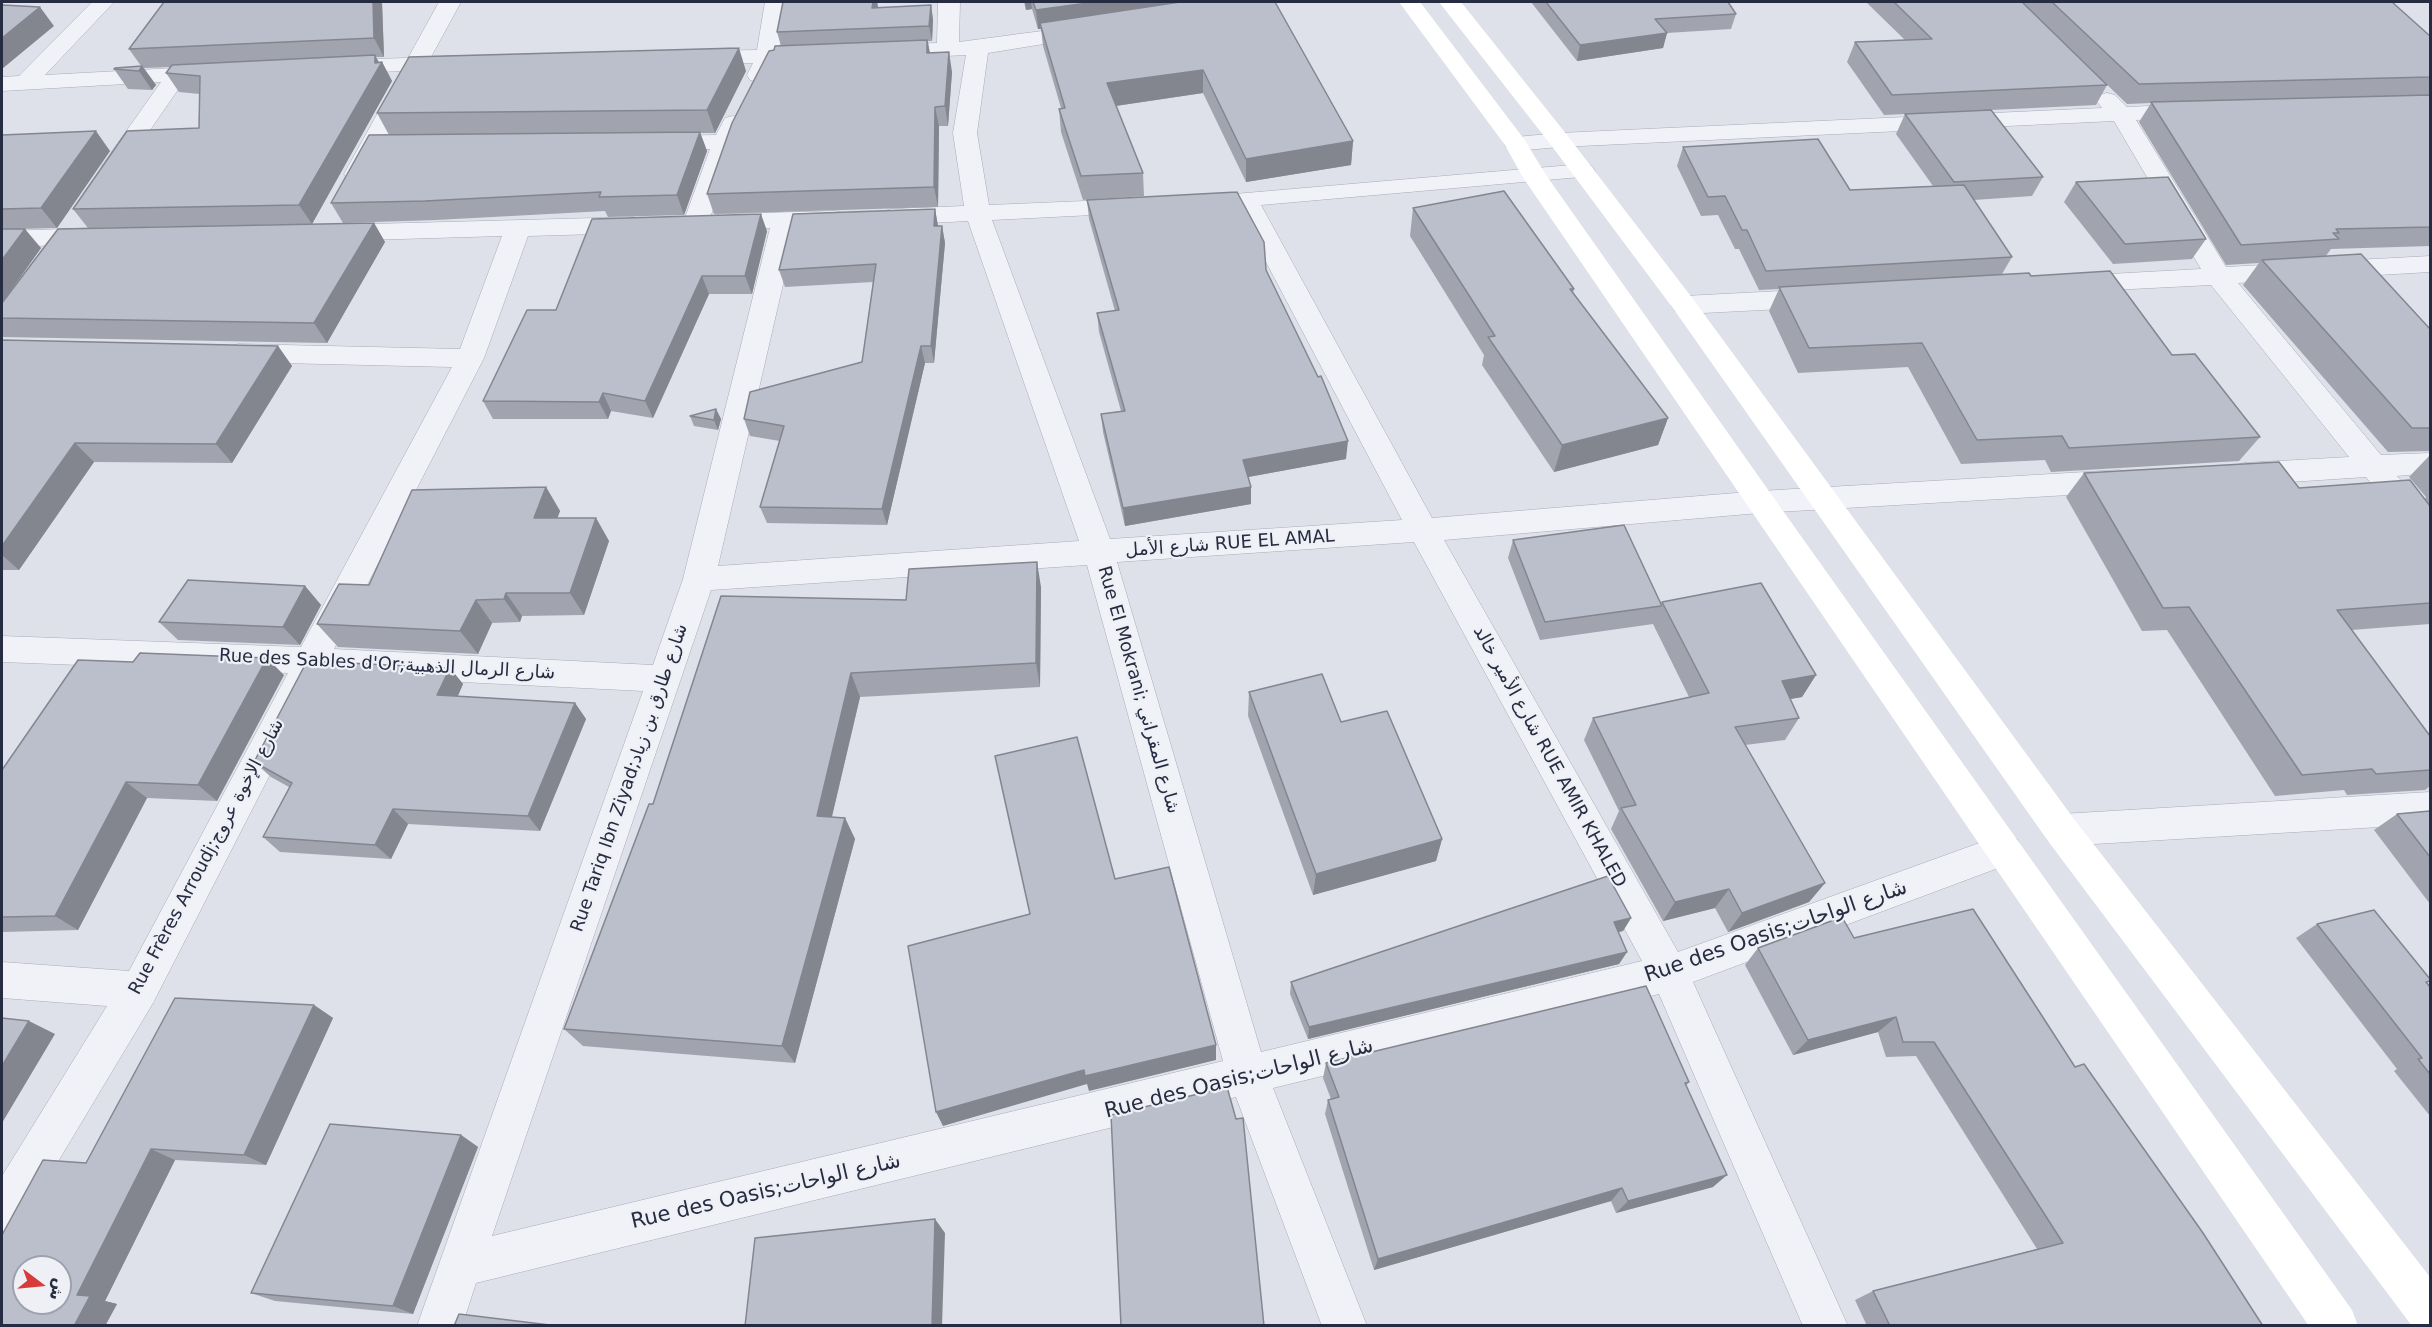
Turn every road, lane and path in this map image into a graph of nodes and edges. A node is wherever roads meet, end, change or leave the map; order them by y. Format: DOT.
graph roads {
  1 [pos="103,2"];
  2 [pos="450,2"];
  3 [pos="776,2"];
  4 [pos="949,2"];
  5 [pos="1410,2"];
  6 [pos="1450,2"];
  7 [pos="1106,28"];
  8 [pos="963,49"];
  9 [pos="869,52"];
  10 [pos="835,54"];
  11 [pos="766,57"];
  12 [pos="673,59"];
  13 [pos="475,63"];
  14 [pos="417,64"];
  15 [pos="314,68"];
  16 [pos="234,72"];
  17 [pos="177,75"];
  18 [pos="26,82"];
  19 [pos="2,84"];
  20 [pos="2096,89"];
  21 [pos="2216,110"];
  22 [pos="2120,113"];
  23 [pos="1559,140"];
  24 [pos="723,142"];
  25 [pos="642,143"];
  26 [pos="1516,144"];
  27 [pos="1583,171"];
  28 [pos="1534,176"];
  29 [pos="99,189"];
  30 [pos="1246,200"];
  31 [pos="978,215"];
  32 [pos="786,220"];
  33 [pos="676,224"];
  34 [pos="73,226"];
  35 [pos="517,230"];
  36 [pos="125,235"];
  37 [pos="2,239"];
  38 [pos="47,262"];
  39 [pos="2430,264"];
  40 [pos="2218,276"];
  41 [pos="2052,285"];
  42 [pos="1840,296"];
  43 [pos="1684,305"];
  44 [pos="212,352"];
  45 [pos="470,358"];
  46 [pos="2430,463"];
  47 [pos="2375,466"];
  48 [pos="2222,475"];
  49 [pos="2152,479"];
  50 [pos="1823,498"];
  51 [pos="1760,502"];
  52 [pos="1422,530"];
  53 [pos="2430,536"];
  54 [pos="1099,553"];
  55 [pos="699,579"];
  56 [pos="2,649"];
  57 [pos="310,661"];
  58 [pos="665,679"];
  59 [pos="2430,808"];
  60 [pos="2061,830"];
  61 [pos="2004,850"];
  62 [pos="1669,973"];
  63 [pos="2,981"];
  64 [pos="139,990"];
  65 [pos="1248,1077"];
  66 [pos="2,1215"];
  67 [pos="461,1265"];
  68 [pos="2430,1314"];
  69 [pos="439,1326"];
  70 [pos="1345,1326"];
  71 [pos="1826,1326"];
  72 [pos="2336,1326"];
  1 -- 18 [label="street"];
  2 -- 14 [label="street"];
  3 -- 11 [label="street"];
  4 -- 8 [label="street, Rue El Mokrani; شارع المقراني"];
  5 -- 26 [label="main road"];
  6 -- 23 [label="main road"];
  7 -- 8 [label="street"];
  8 -- 9 [label="street"];
  8 -- 31 [label="street, Rue El Mokrani; شارع المقراني"];
  10 -- 11 [label="street"];
  11 -- 12 [label="street"];
  11 -- 24 [label="street"];
  13 -- 14 [label="street"];
  14 -- 15 [label="street"];
  14 -- 35 [label="street"];
  16 -- 17 [label="street"];
  17 -- 18 [label="street"];
  17 -- 29 [label="street"];
  18 -- 19 [label="street"];
  20 -- 22 [label="street"];
  21 -- 22 [label="street"];
  22 -- 23 [label="street"];
  22 -- 40 [label="street"];
  23 -- 26 [label="street"];
  23 -- 27 [label="main road"];
  24 -- 25 [label="street"];
  24 -- 33 [label="street"];
  26 -- 28 [label="main road"];
  27 -- 28 [label="street"];
  27 -- 43 [label="main road"];
  28 -- 30 [label="street"];
  28 -- 51 [label="main road"];
  30 -- 31 [label="street"];
  30 -- 52 [label="street, شارع الأمير خالد RUE AMIR KHALED"];
  31 -- 32 [label="street"];
  31 -- 54 [label="street, Rue El Mokrani; شارع المقراني"];
  32 -- 33 [label="street"];
  32 -- 55 [label="street, Rue Tariq Ibn Ziyad;شارع طارق بن زياد"];
  33 -- 35 [label="street"];
  34 -- 36 [label="street"];
  34 -- 37 [label="street"];
  34 -- 38 [label="street"];
  35 -- 45 [label="street, Rue Frères Arroudj;شارع الإخوة عروج"];
  39 -- 40 [label="street"];
  40 -- 41 [label="street"];
  40 -- 47 [label="street"];
  42 -- 43 [label="street"];
  43 -- 50 [label="main road"];
  44 -- 45 [label="street"];
  45 -- 57 [label="street, Rue Frères Arroudj;شارع الإخوة عروج"];
  46 -- 47 [label="street"];
  47 -- 48 [label="street"];
  47 -- 53 [label="street"];
  49 -- 50 [label="street, شارع الأمل RUE EL AMAL"];
  50 -- 51 [label="street, شارع الأمل RUE EL AMAL"];
  50 -- 60 [label="main road"];
  51 -- 52 [label="street, شارع الأمل RUE EL AMAL"];
  51 -- 61 [label="main road"];
  52 -- 54 [label="street, شارع الأمل RUE EL AMAL"];
  52 -- 62 [label="street, شارع الأمير خالد RUE AMIR KHALED"];
  54 -- 55 [label="street, شارع الأمل RUE EL AMAL"];
  54 -- 65 [label="street, Rue El Mokrani; شارع المقراني"];
  55 -- 58 [label="street, Rue Tariq Ibn Ziyad;شارع طارق بن زياد"];
  56 -- 57 [label="street, Rue des Sables d'Or;شارع الرمال الذهبية"];
  57 -- 58 [label="street, Rue des Sables d'Or;شارع الرمال الذهبية"];
  57 -- 64 [label="street, Rue Frères Arroudj;شارع الإخوة عروج"];
  58 -- 67 [label="street, Rue Tariq Ibn Ziyad;شارع طارق بن زياد"];
  59 -- 60 [label="street"];
  60 -- 68 [label="main road"];
  61 -- 62 [label="street, Rue des Oasis;شارع الواحات"];
  61 -- 72 [label="main road"];
  62 -- 65 [label="street, Rue des Oasis;شارع الواحات"];
  62 -- 71 [label="street, شارع الأمير خالد RUE AMIR KHALED"];
  63 -- 64 [label="street"];
  64 -- 66 [label="street, Rue Frères Arroudj;شارع الإخوة عروج"];
  65 -- 67 [label="street, Rue des Oasis;شارع الواحات"];
  65 -- 70 [label="street, Rue El Mokrani; شارع المقراني"];
  67 -- 69 [label="street, Rue Tariq Ibn Ziyad;شارع طارق بن زياد"];
}
